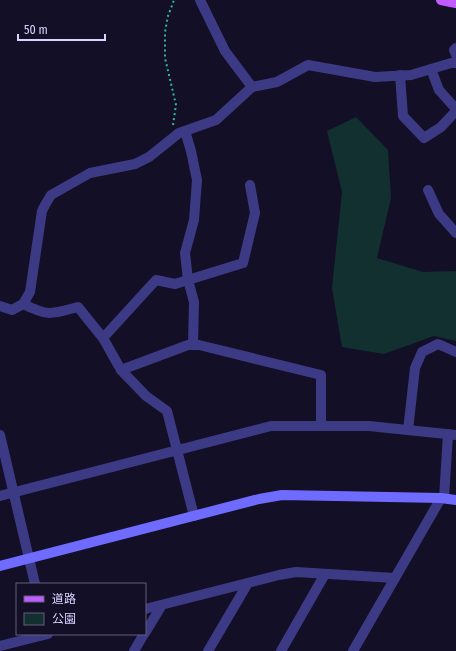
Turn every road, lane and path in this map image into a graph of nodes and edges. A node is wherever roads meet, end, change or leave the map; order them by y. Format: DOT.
graph roads {
  1 [pos="174,0"];
  2 [pos="200,0"];
  3 [pos="441,0"];
  4 [pos="456,3"];
  5 [pos="456,48"];
  6 [pos="456,56"];
  7 [pos="456,63"];
  8 [pos="431,69"];
  9 [pos="400,76"];
  10 [pos="252,87"];
  11 [pos="456,110"];
  12 [pos="180,133"];
  13 [pos="250,185"];
  14 [pos="428,190"];
  15 [pos="456,233"];
  16 [pos="188,280"];
  17 [pos="23,304"];
  18 [pos="0,306"];
  19 [pos="103,338"];
  20 [pos="193,345"];
  21 [pos="456,352"];
  22 [pos="121,370"];
  23 [pos="321,426"];
  24 [pos="408,430"];
  25 [pos="452,435"];
  26 [pos="0,436"];
  27 [pos="177,450"];
  28 [pos="14,492"];
  29 [pos="0,496"];
  30 [pos="442,498"];
  31 [pos="456,500"];
  32 [pos="194,516"];
  33 [pos="29,559"];
  34 [pos="0,566"];
  35 [pos="325,574"];
  36 [pos="395,578"];
  37 [pos="35,583"];
  38 [pos="248,583"];
  39 [pos="162,605"];
  40 [pos="146,609"];
  41 [pos="146,632"];
  42 [pos="43,635"];
  43 [pos="144,635"];
  44 [pos="0,646"];
  45 [pos="134,651"];
  46 [pos="208,651"];
  47 [pos="281,651"];
  48 [pos="353,651"];
  1 -- 12 [label="path"];
  2 -- 10 [label="street"];
  3 -- 4 [label="main road"];
  5 -- 6 [label="street"];
  7 -- 8 [label="street"];
  8 -- 9 [label="street"];
  8 -- 11 [label="street"];
  9 -- 10 [label="street"];
  9 -- 11 [label="street"];
  10 -- 12 [label="street"];
  12 -- 16 [label="street"];
  12 -- 17 [label="street"];
  13 -- 16 [label="street"];
  14 -- 15 [label="street"];
  16 -- 19 [label="street"];
  16 -- 20 [label="street"];
  17 -- 18 [label="street"];
  17 -- 19 [label="street"];
  19 -- 22 [label="street"];
  20 -- 22 [label="street"];
  20 -- 23 [label="street"];
  21 -- 24 [label="street"];
  22 -- 27 [label="street"];
  23 -- 24 [label="street"];
  23 -- 27 [label="street"];
  24 -- 25 [label="street"];
  25 -- 30 [label="street"];
  26 -- 28 [label="street"];
  27 -- 28 [label="street"];
  27 -- 32 [label="street"];
  28 -- 29 [label="street"];
  28 -- 33 [label="street"];
  30 -- 31 [label="street"];
  30 -- 32 [label="street"];
  30 -- 36 [label="street"];
  32 -- 33 [label="street"];
  33 -- 34 [label="street"];
  33 -- 37 [label="street"];
  35 -- 36 [label="street"];
  35 -- 38 [label="street"];
  35 -- 47 [label="street"];
  36 -- 48 [label="street"];
  38 -- 39 [label="street"];
  38 -- 46 [label="street"];
  39 -- 40 [label="street"];
  39 -- 41 [label="street"];
  42 -- 44 [label="street"];
  43 -- 45 [label="street"];
}
